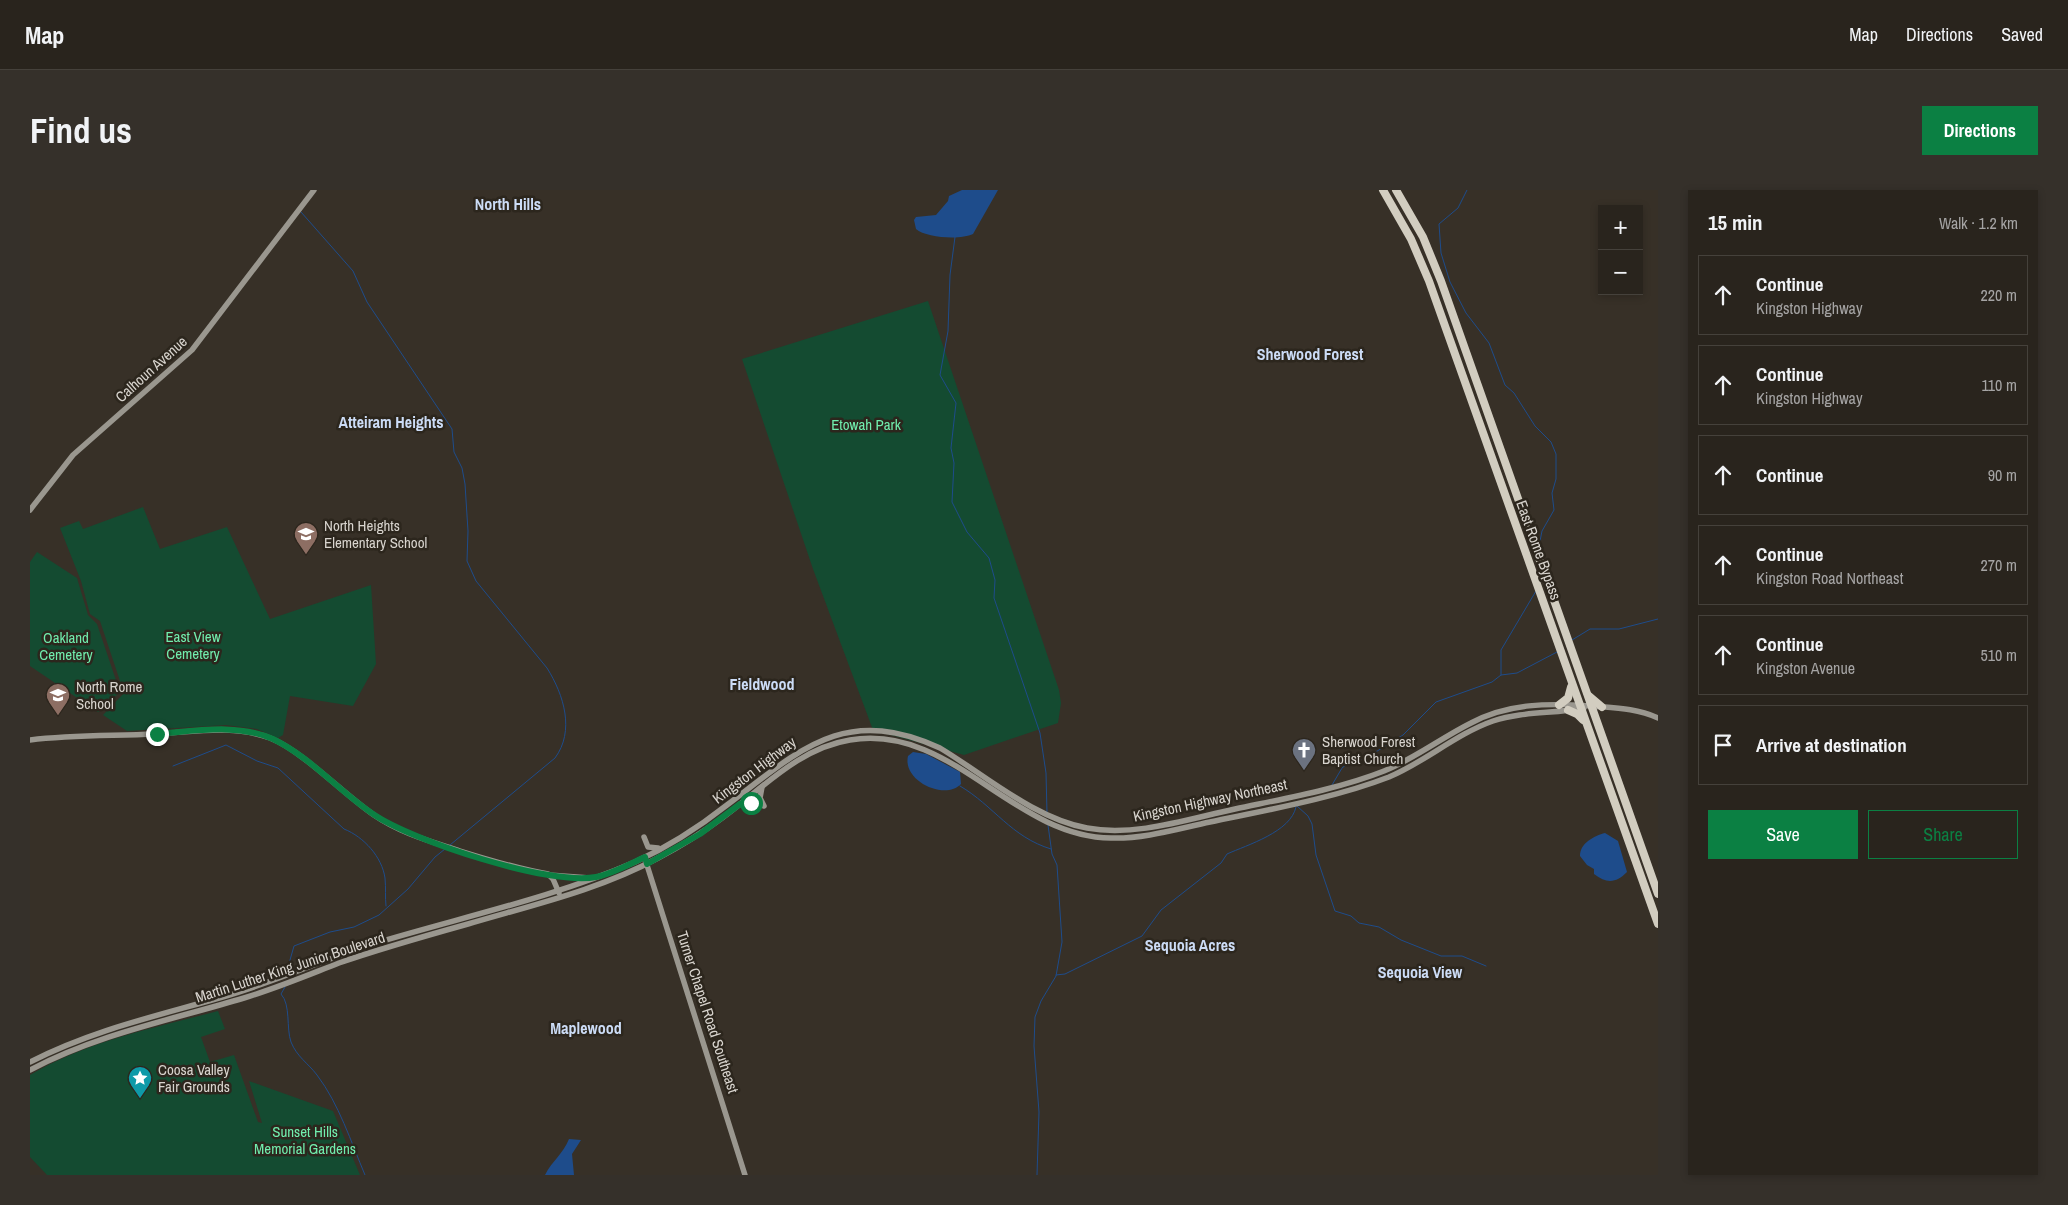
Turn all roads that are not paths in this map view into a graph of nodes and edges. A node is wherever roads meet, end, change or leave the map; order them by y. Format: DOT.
graph roads {
  1 [pos="314,190"];
  2 [pos="1383,190"];
  3 [pos="1396,190"];
  4 [pos="30,510"];
  5 [pos="1572,685"];
  6 [pos="1586,693"];
  7 [pos="1559,705"];
  8 [pos="1591,706"];
  9 [pos="1580,707"];
  10 [pos="1605,707"];
  11 [pos="1568,710"];
  12 [pos="1658,718"];
  13 [pos="1596,722"];
  14 [pos="1585,723"];
  15 [pos="30,740"];
  16 [pos="762,787"];
  17 [pos="757,803"];
  18 [pos="740,804"];
  19 [pos="764,806"];
  20 [pos="1048,816"];
  21 [pos="644,837"];
  22 [pos="663,848"];
  23 [pos="645,857"];
  24 [pos="647,864"];
  25 [pos="634,870"];
  26 [pos="548,874"];
  27 [pos="650,874"];
  28 [pos="597,877"];
  29 [pos="557,890"];
  30 [pos="1658,894"];
  31 [pos="561,897"];
  32 [pos="1658,924"];
  33 [pos="30,1062"];
  34 [pos="30,1070"];
  35 [pos="745,1175"];
  1 -- 4 [label="main road, Calhoun Avenue"];
  2 -- 5 [label="highway, East Rome Bypass"];
  3 -- 6 [label="highway, East Rome Bypass"];
  5 -- 7 [label="highway"];
  5 -- 9 [label="highway, East Rome Bypass"];
  6 -- 8 [label="highway, East Rome Bypass"];
  6 -- 10 [label="highway"];
  7 -- 9 [label="main road, Kingston Highway Northeast"];
  7 -- 20 [label="main road, Kingston Highway Northeast"];
  8 -- 9 [label="main road, Kingston Highway Northeast"];
  8 -- 10 [label="main road, Kingston Highway Northeast"];
  8 -- 13 [label="highway, East Rome Bypass"];
  9 -- 11 [label="main road, Kingston Highway"];
  9 -- 14 [label="highway, East Rome Bypass"];
  10 -- 12 [label="main road, Kingston Highway Northeast"];
  10 -- 13 [label="highway"];
  11 -- 14 [label="highway"];
  11 -- 16 [label="main road, Kingston Highway"];
  13 -- 30 [label="highway, East Rome Bypass"];
  14 -- 32 [label="highway, East Rome Bypass"];
  15 -- 26 [label="main road"];
  16 -- 18 [label="main road, Kingston Highway"];
  16 -- 19 [label="main road"];
  17 -- 18 [label="main road"];
  18 -- 24 [label="main road, Kingston Highway"];
  20 -- 22 [label="main road, Kingston Highway"];
  21 -- 22 [label="main road"];
  22 -- 23 [label="main road, Kingston Highway"];
  23 -- 24 [label="main road, Turner Chapel Road Southeast"];
  23 -- 28 [label="main road, Kingston Highway"];
  24 -- 25 [label="main road, Kingston Highway"];
  24 -- 27 [label="main road, Turner Chapel Road Southeast"];
  25 -- 27 [label="main road"];
  25 -- 31 [label="main road"];
  26 -- 28 [label="main road"];
  26 -- 29 [label="main road"];
  27 -- 35 [label="main road, Turner Chapel Road Southeast"];
  28 -- 29 [label="main road, Kingston Highway"];
  29 -- 31 [label="main road"];
  29 -- 33 [label="main road, Martin Luther King Junior Boulevard"];
  31 -- 34 [label="main road, Martin Luther King Junior Boulevard"];
}
